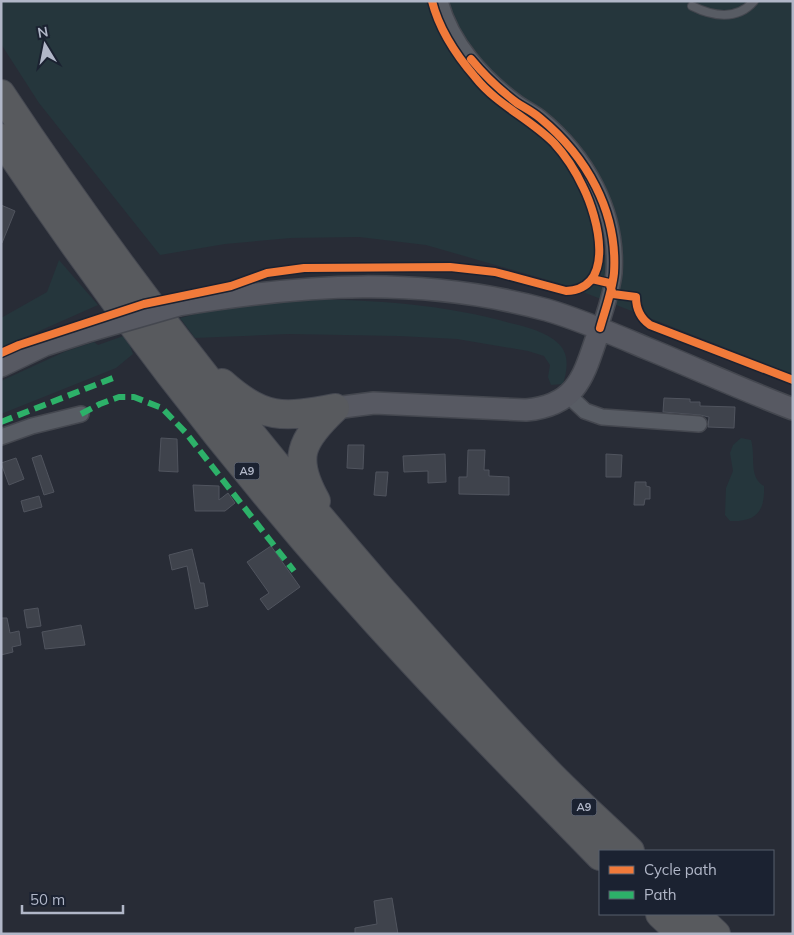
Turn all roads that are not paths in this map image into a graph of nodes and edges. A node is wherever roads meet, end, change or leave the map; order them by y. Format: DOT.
graph roads {
  1 [pos="440,1"];
  2 [pos="754,1"];
  3 [pos="692,6"];
  4 [pos="1,94"];
  5 [pos="1,138"];
  6 [pos="600,328"];
  7 [pos="179,344"];
  8 [pos="1,366"];
  9 [pos="568,395"];
  10 [pos="335,408"];
  11 [pos="793,409"];
  12 [pos="81,414"];
  13 [pos="699,424"];
  14 [pos="1,437"];
  15 [pos="334,535"];
  16 [pos="629,850"];
  17 [pos="599,855"];
  18 [pos="661,915"];
  19 [pos="696,915"];
  20 [pos="681,934"];
  21 [pos="716,934"];
  1 -- 6 [label="street"];
  2 -- 3 [label="lane"];
  4 -- 7 [label="highway, A9"];
  5 -- 17 [label="highway, A9"];
  6 -- 8 [label="main road, bridge"];
  6 -- 9 [label="main road"];
  6 -- 11 [label="main road"];
  7 -- 10 [label="highway, A9"];
  7 -- 15 [label="highway, A9"];
  9 -- 10 [label="main road"];
  9 -- 13 [label="street"];
  10 -- 15 [label="highway, A9"];
  12 -- 14 [label="street"];
  15 -- 16 [label="highway, A9"];
  18 -- 20 [label="highway"];
  19 -- 21 [label="highway"];
}
